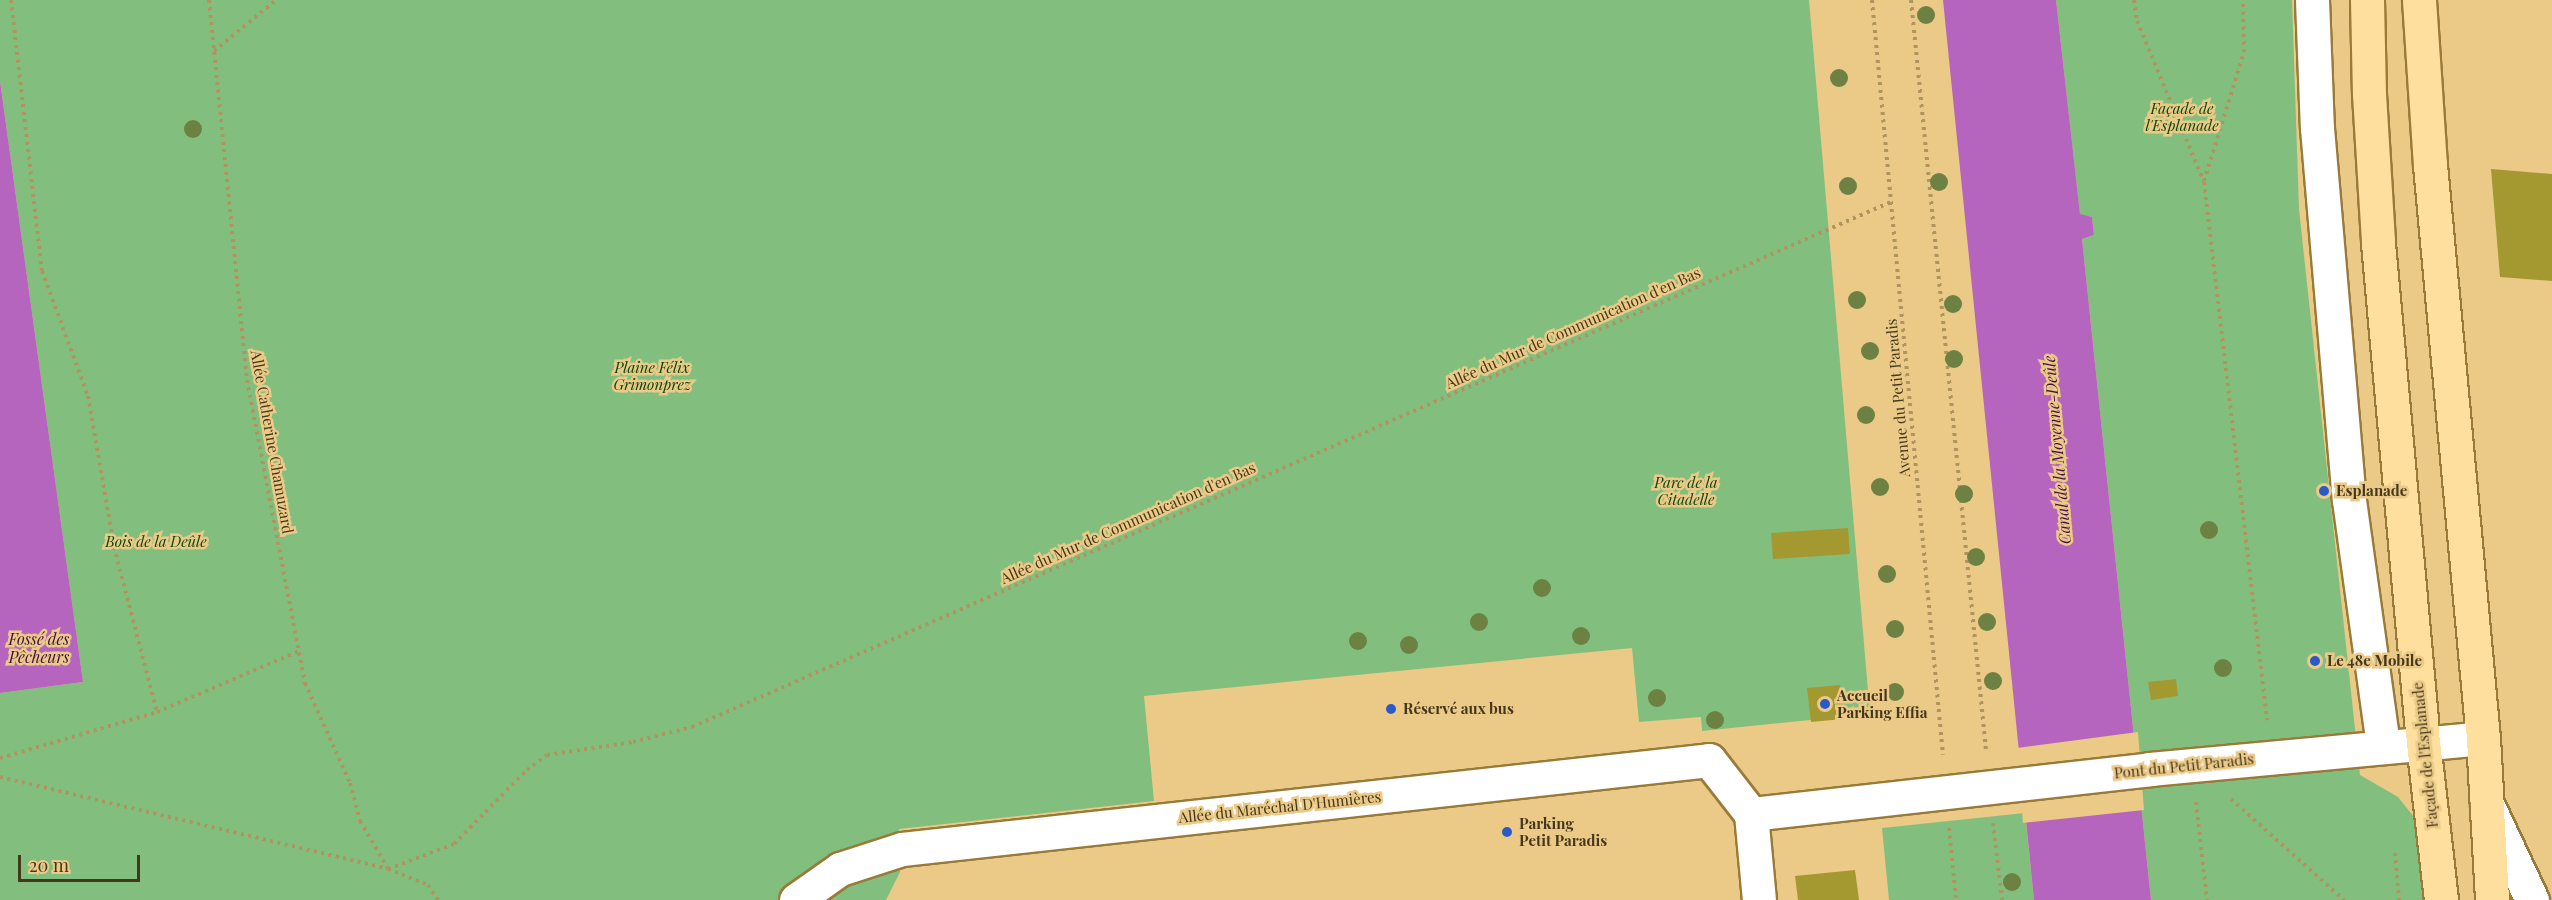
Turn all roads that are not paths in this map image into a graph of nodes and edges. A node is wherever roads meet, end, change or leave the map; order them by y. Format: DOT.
graph roads {
  1 [pos="2312,0"];
  2 [pos="2367,0"];
  3 [pos="2419,0"];
  4 [pos="2483,738"];
  5 [pos="2423,742"];
  6 [pos="2383,746"];
  7 [pos="2487,804"];
  8 [pos="1751,814"];
  9 [pos="796,900"];
  10 [pos="1759,900"];
  11 [pos="2441,900"];
  12 [pos="2492,900"];
  13 [pos="2532,900"];
  1 -- 6 [label="street"];
  2 -- 5 [label="main road, Façade de l'Esplanade"];
  3 -- 4 [label="main road"];
  4 -- 5 [label="street, Pont du Petit Paradis"];
  4 -- 7 [label="main road"];
  5 -- 6 [label="street, Pont du Petit Paradis"];
  5 -- 11 [label="main road, Façade de l'Esplanade"];
  6 -- 8 [label="street, Pont du Petit Paradis"];
  7 -- 12 [label="main road"];
  7 -- 13 [label="street"];
  8 -- 9 [label="street, Allée du Maréchal D'Humières"];
  8 -- 10 [label="street"];
}
